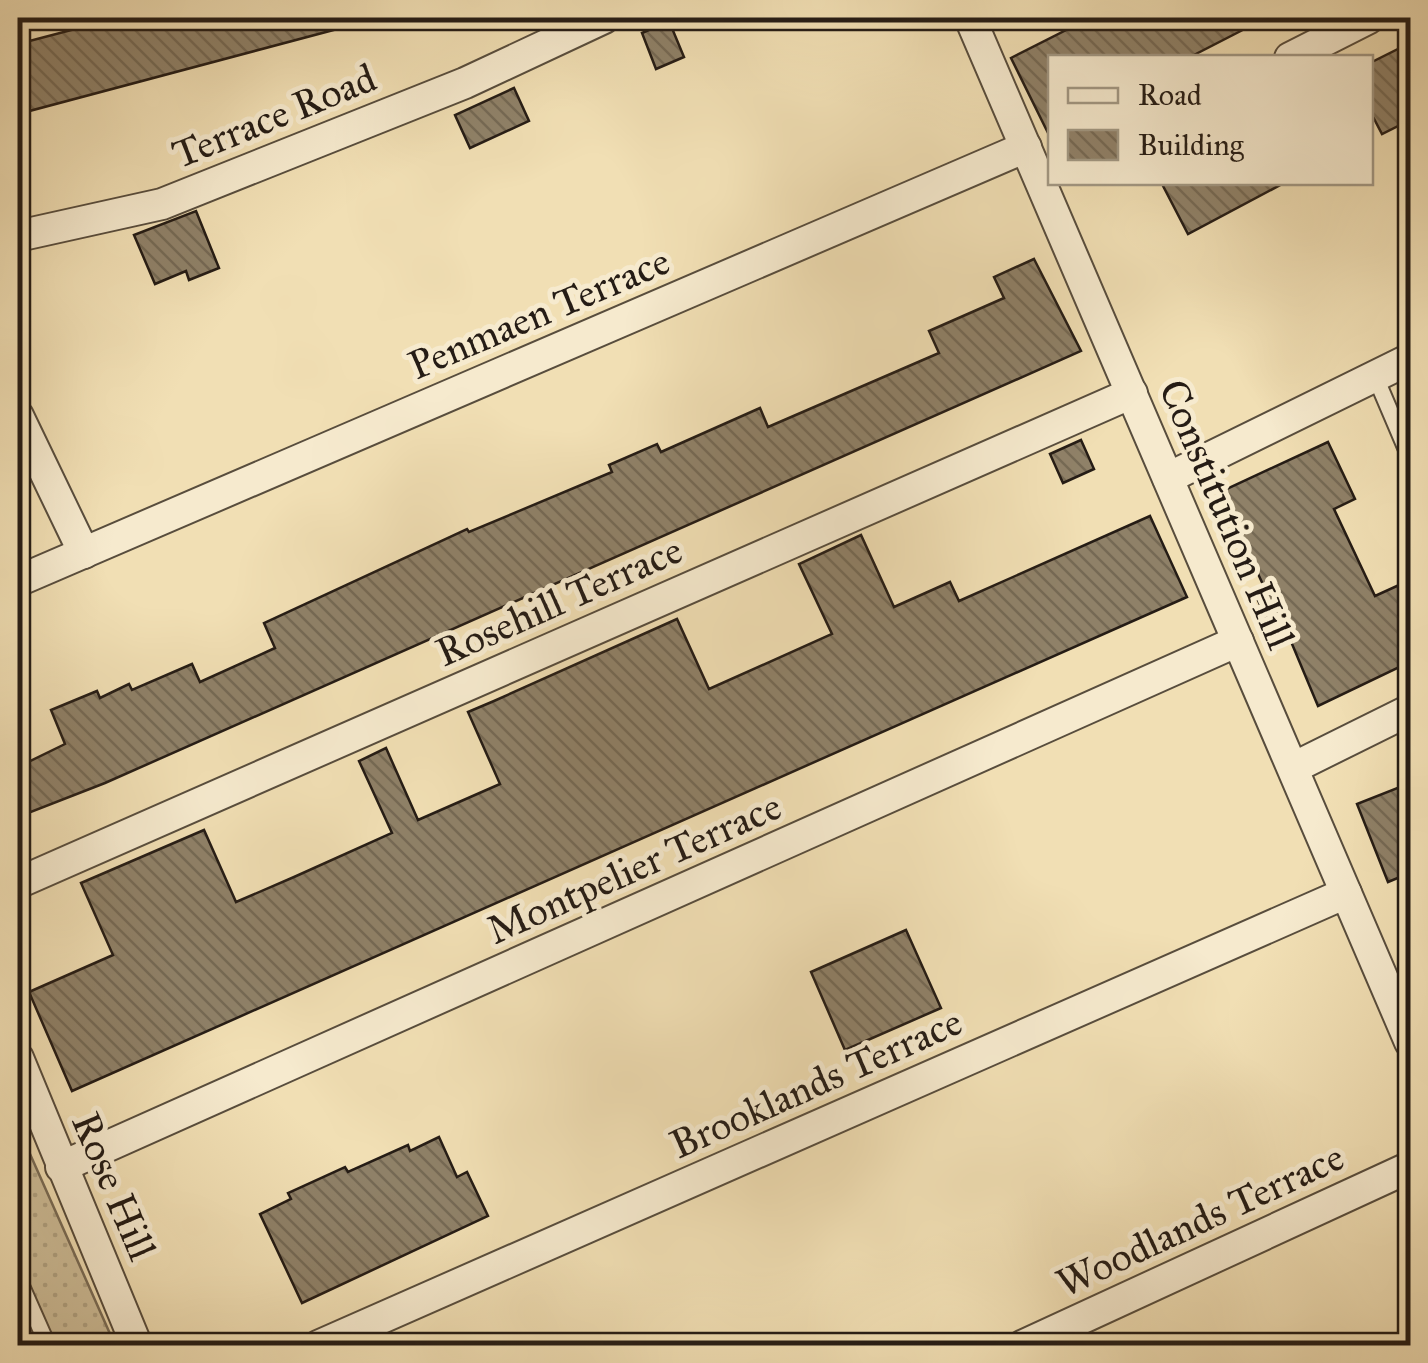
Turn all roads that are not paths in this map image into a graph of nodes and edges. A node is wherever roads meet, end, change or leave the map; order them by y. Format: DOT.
graph roads {
  1 [pos="604,18"];
  2 [pos="970,18"];
  3 [pos="1369,18"];
  4 [pos="1296,55"];
  5 [pos="1026,147"];
  6 [pos="1046,182"];
  7 [pos="18,236"];
  8 [pos="1410,359"];
  9 [pos="1376,376"];
  10 [pos="1132,393"];
  11 [pos="18,416"];
  12 [pos="1410,458"];
  13 [pos="1168,478"];
  14 [pos="84,553"];
  15 [pos="18,581"];
  16 [pos="1238,641"];
  17 [pos="1410,710"];
  18 [pos="1293,768"];
  19 [pos="18,883"];
  20 [pos="1346,893"];
  21 [pos="1410,1042"];
  22 [pos="18,1058"];
  23 [pos="61,1167"];
  24 [pos="1410,1167"];
  25 [pos="18,1278"];
  26 [pos="48,1346"];
  27 [pos="137,1346"];
  28 [pos="318,1346"];
  29 [pos="1022,1346"];
  1 -- 7 [label="street, Terrace Road"];
  2 -- 5 [label="street, Constitution Hill"];
  3 -- 4 [label="street"];
  5 -- 6 [label="street, Constitution Hill"];
  5 -- 14 [label="street, Penmaen Terrace"];
  6 -- 10 [label="street, Constitution Hill"];
  8 -- 9 [label="street"];
  9 -- 12 [label="lane"];
  9 -- 13 [label="street"];
  10 -- 13 [label="street, Constitution Hill"];
  10 -- 19 [label="street, Rosehill Terrace"];
  11 -- 14 [label="street"];
  13 -- 16 [label="street, Constitution Hill"];
  14 -- 15 [label="street"];
  16 -- 18 [label="street, Constitution Hill"];
  16 -- 23 [label="street, Montpelier Terrace"];
  17 -- 18 [label="street"];
  18 -- 20 [label="street, Constitution Hill"];
  20 -- 21 [label="street, Constitution Hill"];
  20 -- 28 [label="street, Brooklands Terrace"];
  22 -- 23 [label="street, Rose Hill"];
  23 -- 27 [label="street, Rose Hill"];
  24 -- 29 [label="street, Woodlands Terrace"];
  25 -- 26 [label="lane"];
}
